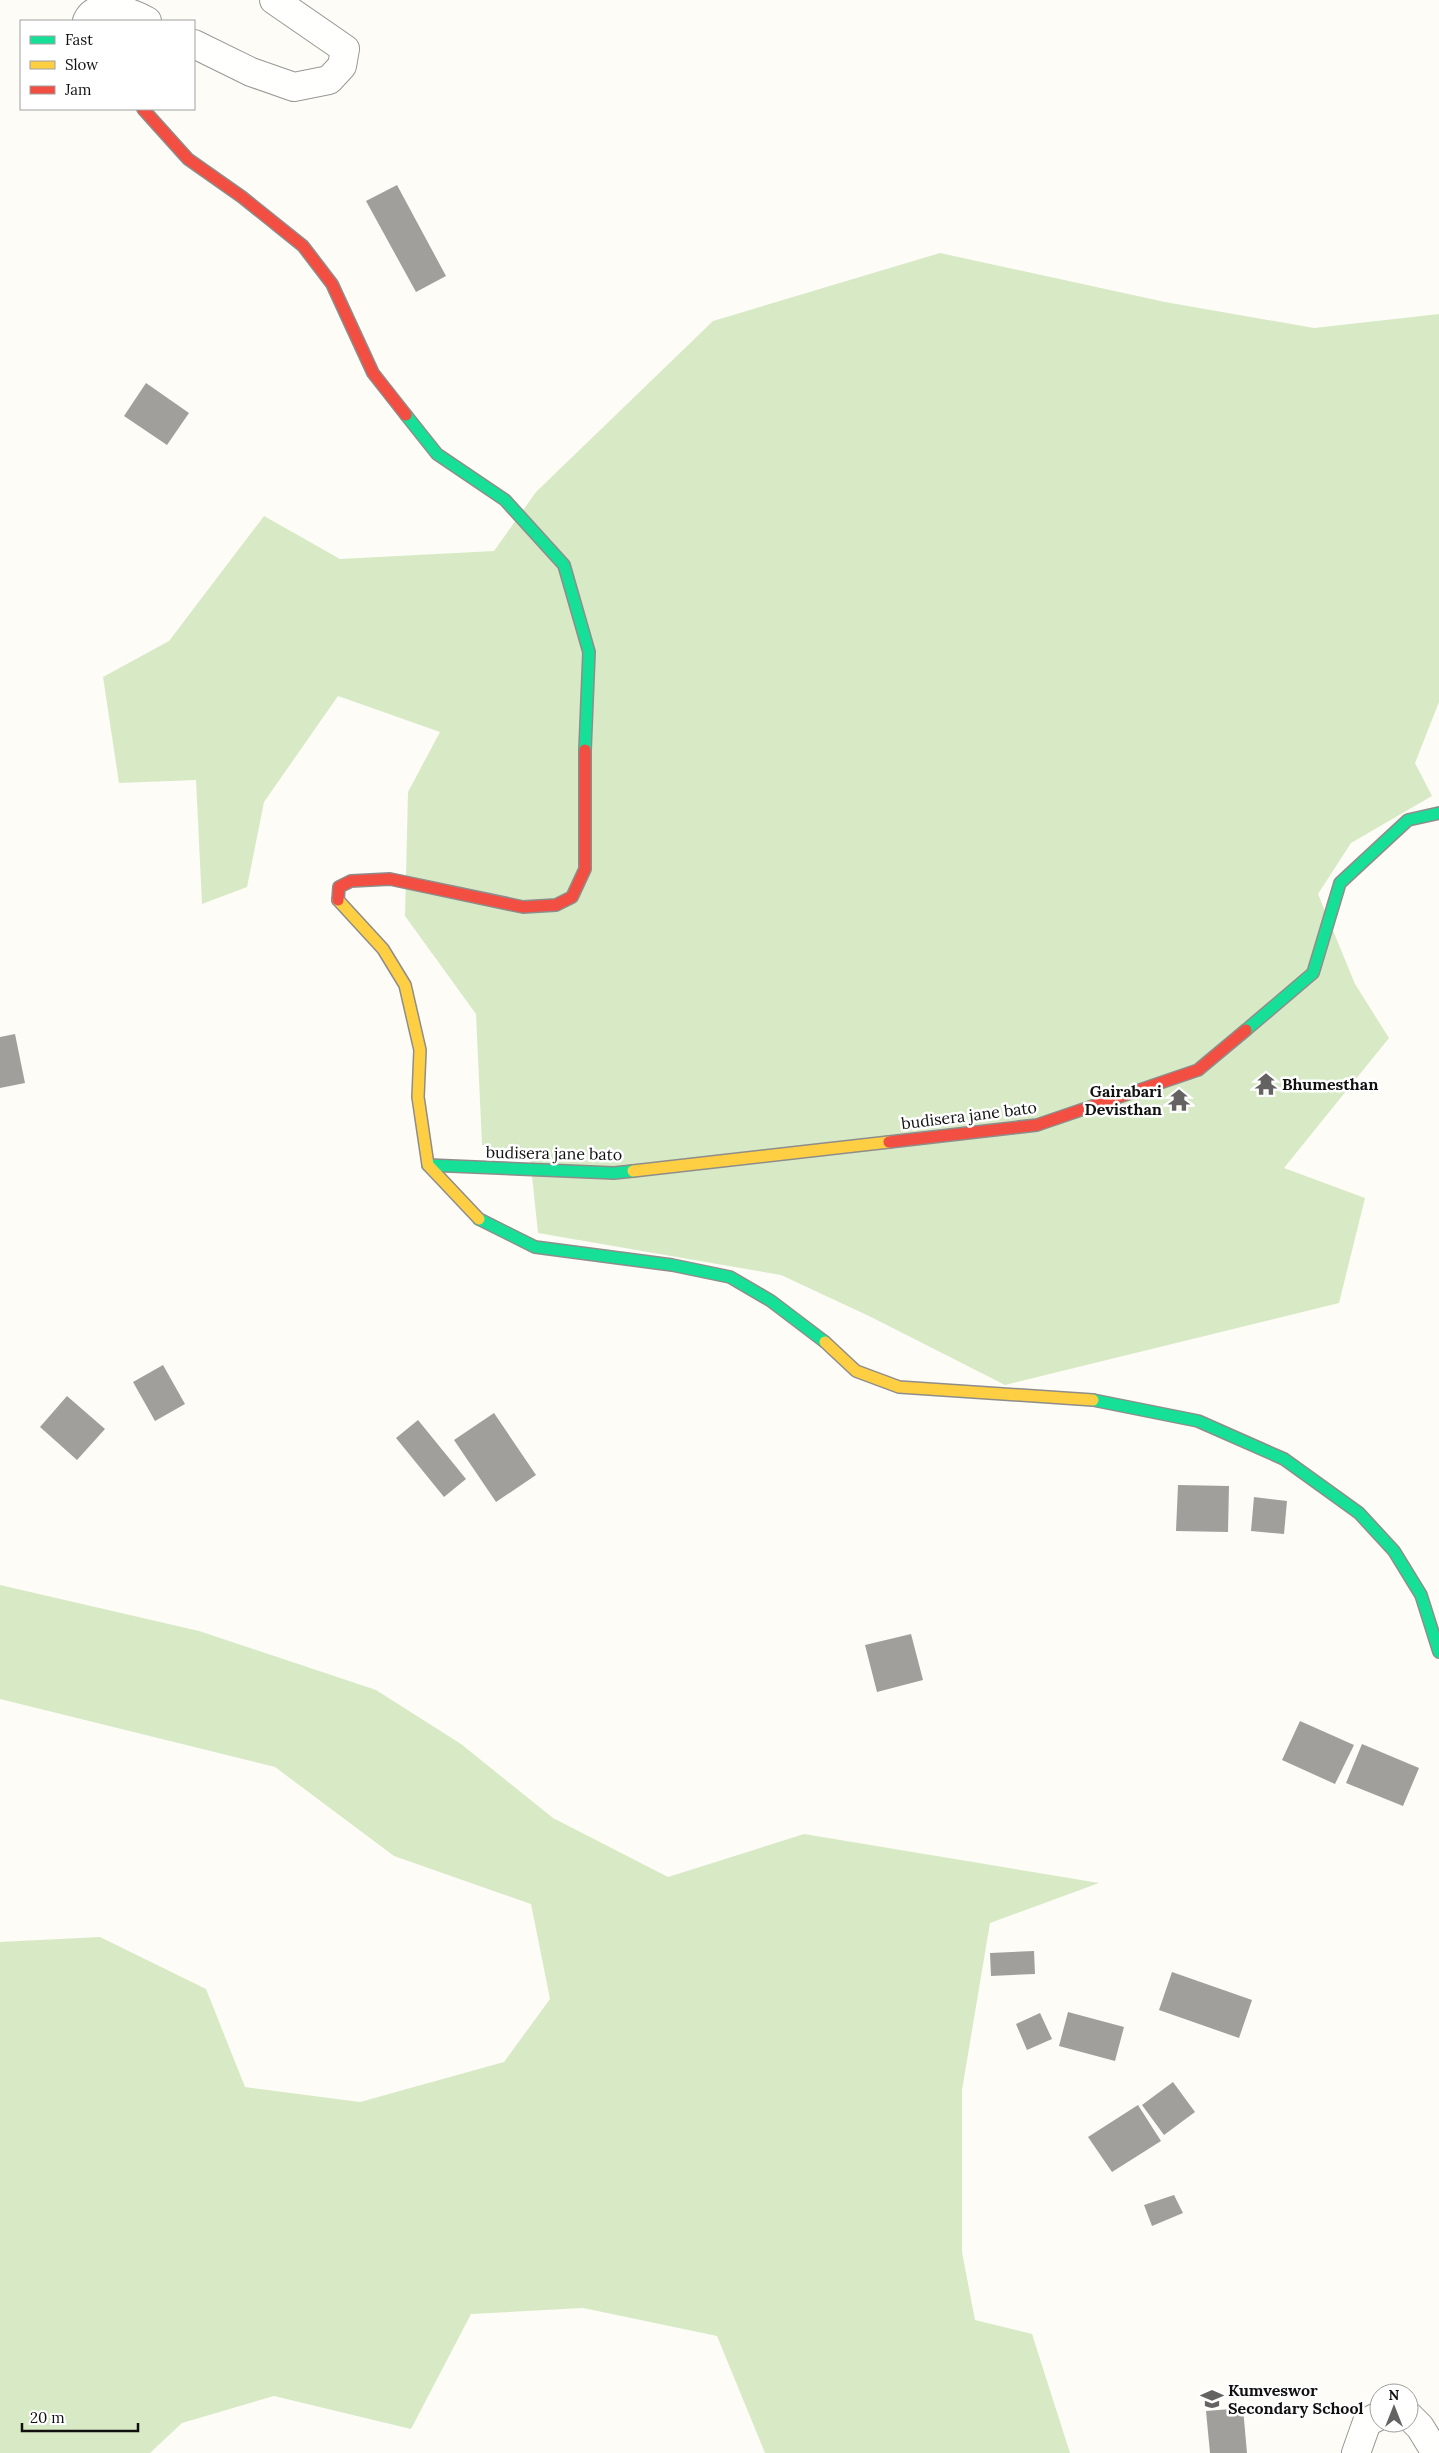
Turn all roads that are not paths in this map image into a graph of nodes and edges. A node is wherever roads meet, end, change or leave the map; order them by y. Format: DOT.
graph roads {
  1 [pos="274,0"];
  2 [pos="87,20"];
  3 [pos="145,20"];
  4 [pos="195,44"];
  5 [pos="144,110"];
  6 [pos="1439,813"];
  7 [pos="428,1165"];
  8 [pos="1439,1652"];
  9 [pos="1369,2421"];
  10 [pos="1419,2427"];
  11 [pos="1356,2453"];
  12 [pos="1436,2453"];
  1 -- 4 [label="street"];
  2 -- 3 [label="street"];
  5 -- 7 [label="street"];
  6 -- 7 [label="street, budisera jane bato"];
  7 -- 8 [label="street"];
  9 -- 11 [label="street"];
  10 -- 12 [label="street"];
}
